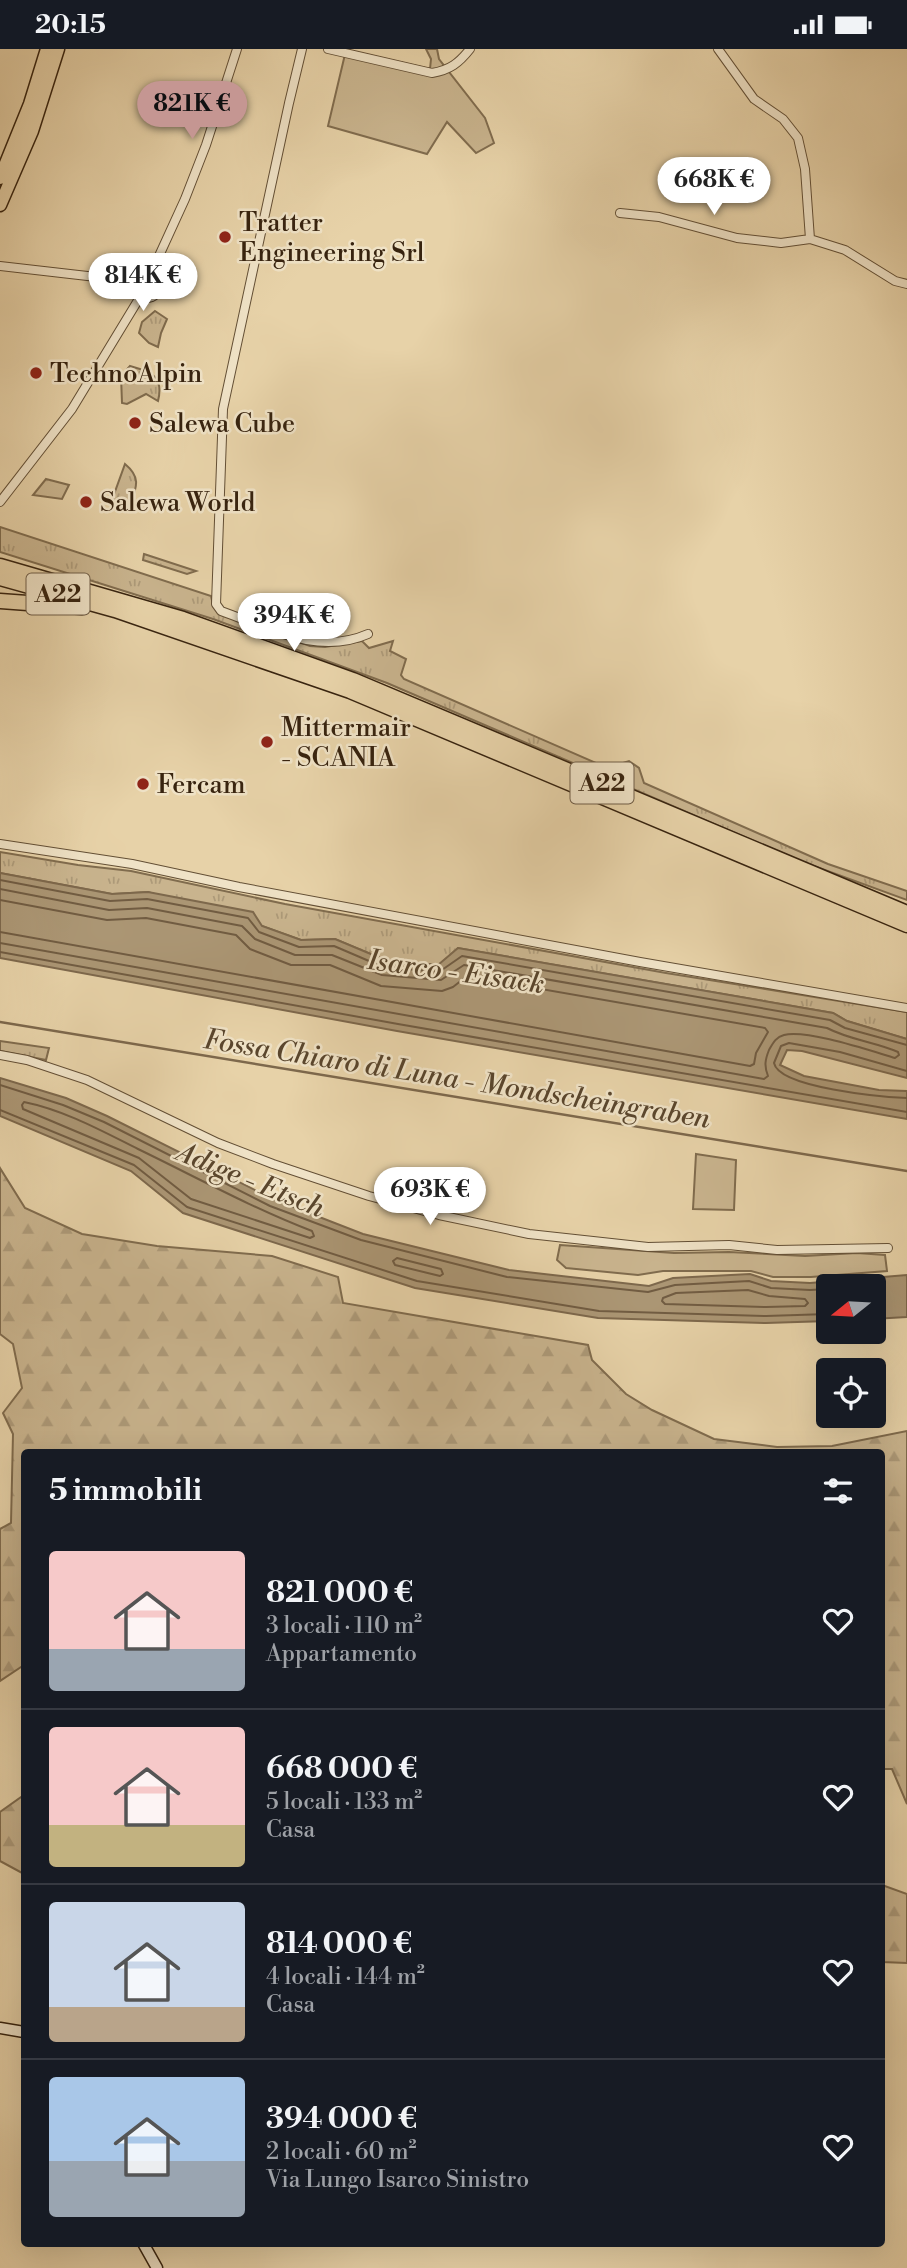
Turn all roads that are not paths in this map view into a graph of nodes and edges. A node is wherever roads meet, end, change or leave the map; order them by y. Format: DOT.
graph roads {
  1 [pos="47,49"];
  2 [pos="58,49"];
  3 [pos="237,49"];
  4 [pos="302,49"];
  5 [pos="328,49"];
  6 [pos="470,49"];
  7 [pos="719,49"];
  8 [pos="0,178"];
  9 [pos="0,205"];
  10 [pos="620,213"];
  11 [pos="810,239"];
  12 [pos="0,266"];
  13 [pos="153,269"];
  14 [pos="131,281"];
  15 [pos="907,284"];
  16 [pos="140,297"];
  17 [pos="0,502"];
  18 [pos="0,566"];
  19 [pos="0,578"];
  20 [pos="0,601"];
  21 [pos="116,610"];
  22 [pos="368,634"];
  23 [pos="0,844"];
  24 [pos="907,913"];
  25 [pos="907,925"];
  26 [pos="907,1008"];
  27 [pos="0,1055"];
  28 [pos="888,1248"];
  29 [pos="0,2028"];
  30 [pos="21,2032"];
  31 [pos="145,2247"];
  32 [pos="157,2268"];
  1 -- 8 [label="main road"];
  2 -- 9 [label="main road"];
  3 -- 13 [label="street"];
  4 -- 22 [label="street"];
  5 -- 6 [label="street"];
  7 -- 11 [label="street"];
  10 -- 11 [label="street"];
  11 -- 15 [label="street"];
  12 -- 14 [label="street"];
  13 -- 14 [label="street"];
  13 -- 16 [label="street"];
  14 -- 16 [label="street"];
  16 -- 17 [label="street"];
  18 -- 24 [label="highway, A22"];
  19 -- 21 [label="highway, A22"];
  20 -- 21 [label="highway"];
  21 -- 25 [label="highway, A22"];
  23 -- 26 [label="street"];
  27 -- 28 [label="street"];
  29 -- 30 [label="main road"];
  31 -- 32 [label="main road"];
}
